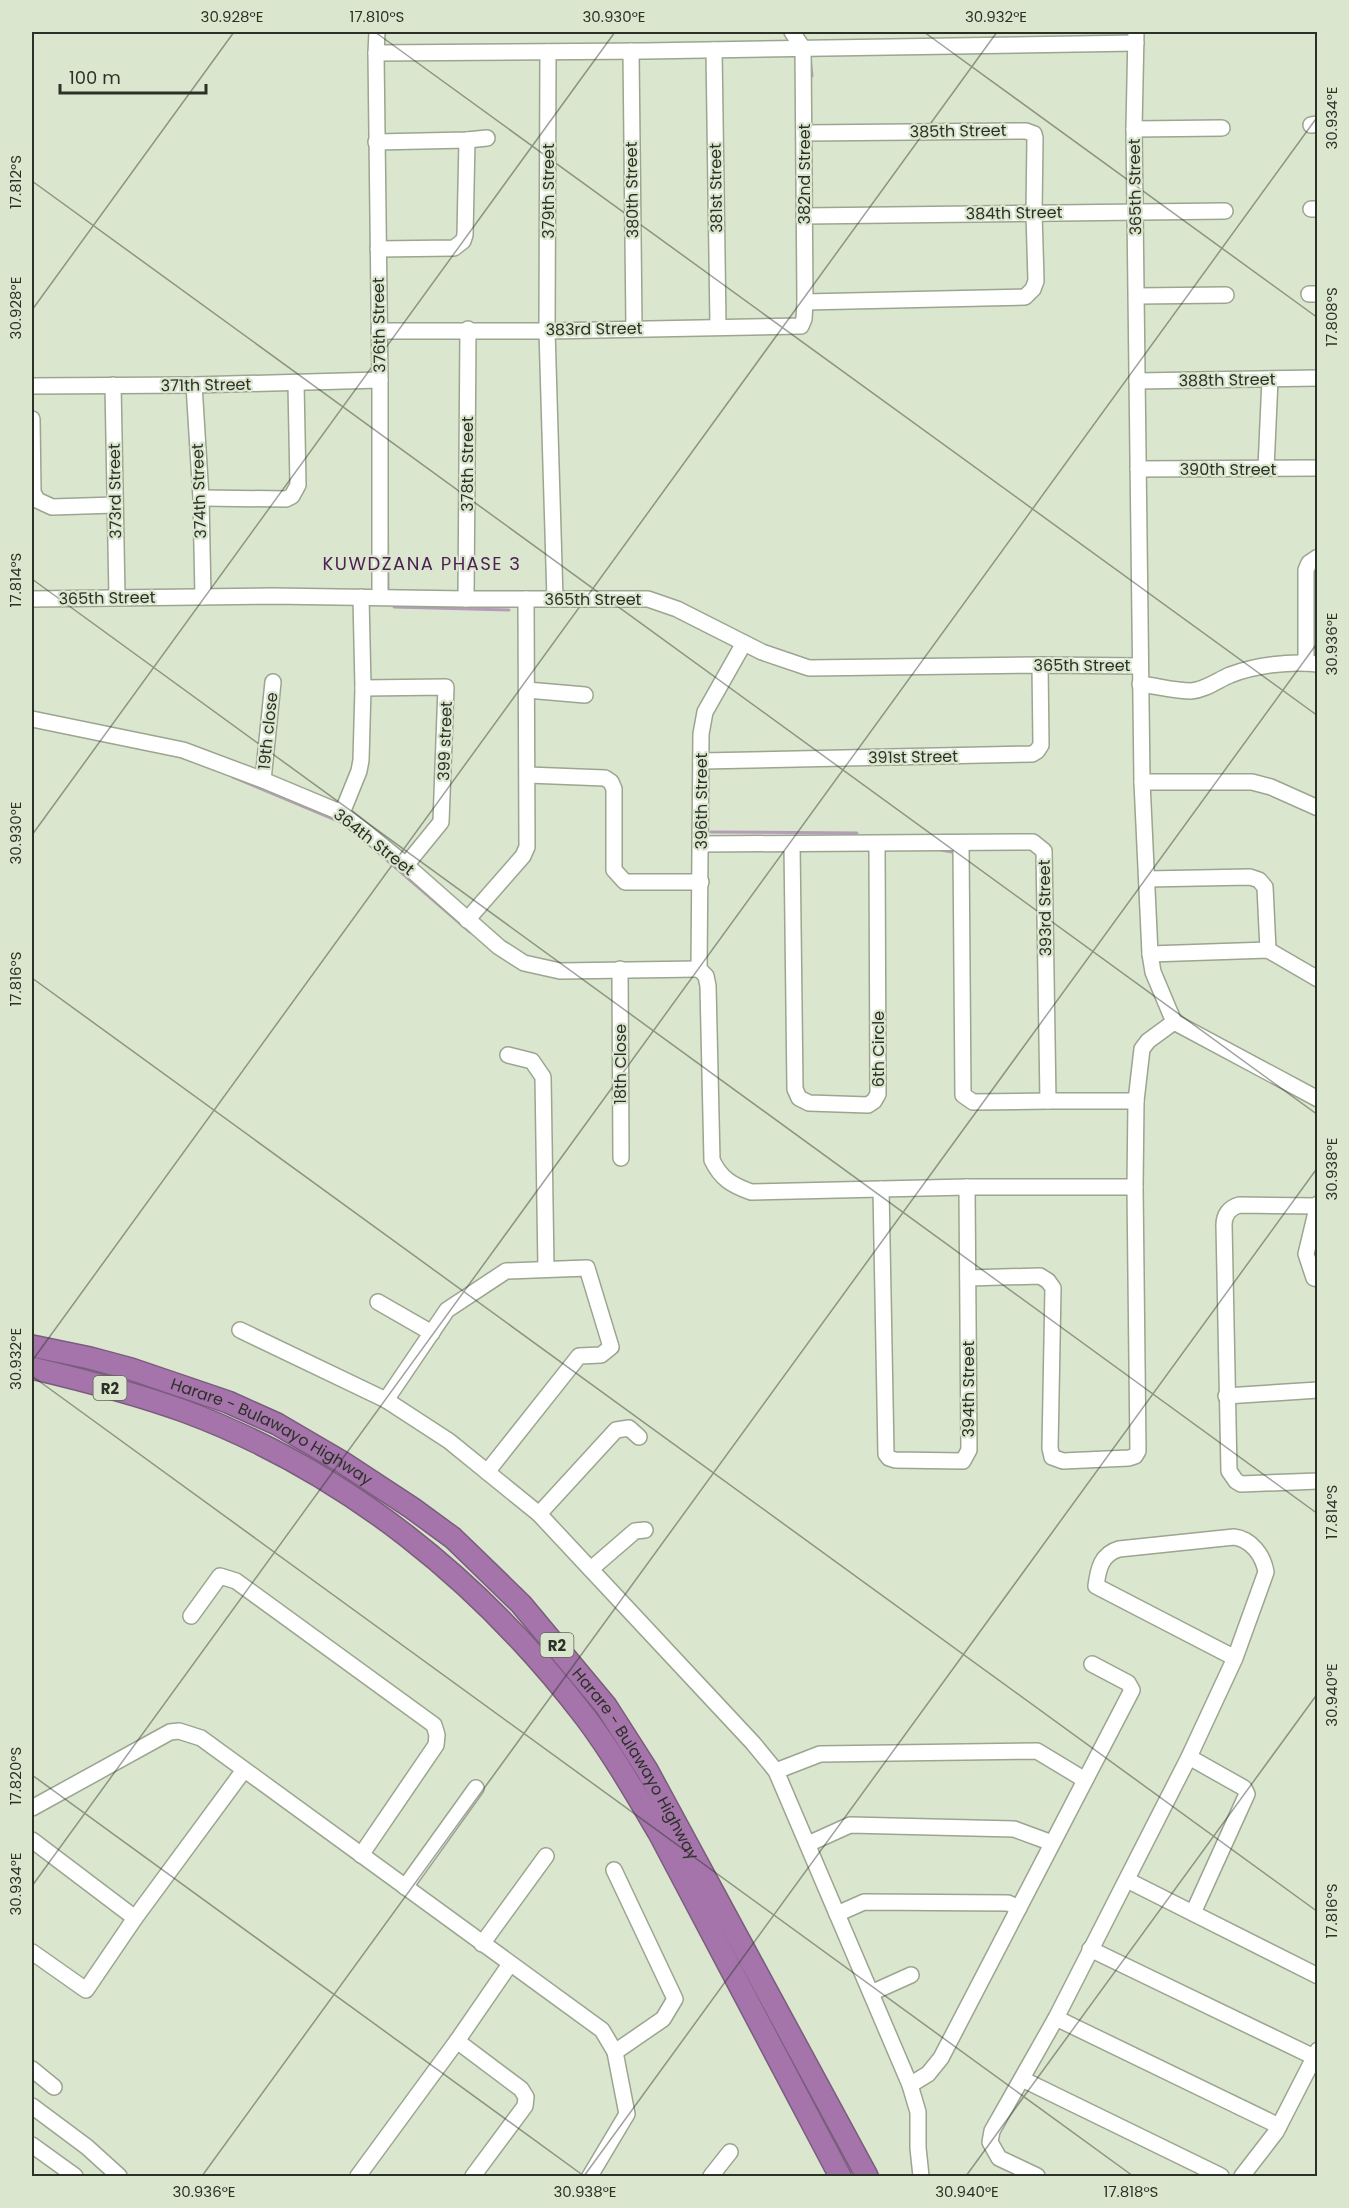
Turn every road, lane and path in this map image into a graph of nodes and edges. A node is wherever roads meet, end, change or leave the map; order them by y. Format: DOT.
graph roads {
  1 [pos="377,32"];
  2 [pos="792,32"];
  3 [pos="1136,37"];
  4 [pos="803,48"];
  5 [pos="714,50"];
  6 [pos="631,51"];
  7 [pos="548,52"];
  8 [pos="376,53"];
  9 [pos="1222,128"];
  10 [pos="1134,129"];
  11 [pos="804,133"];
  12 [pos="487,138"];
  13 [pos="467,140"];
  14 [pos="376,142"];
  15 [pos="1224,211"];
  16 [pos="1034,213"];
  17 [pos="1136,213"];
  18 [pos="804,216"];
  19 [pos="378,249"];
  20 [pos="1226,295"];
  21 [pos="1137,296"];
  22 [pos="805,302"];
  23 [pos="804,319"];
  24 [pos="718,326"];
  25 [pos="634,328"];
  26 [pos="468,329"];
  27 [pos="379,331"];
  28 [pos="547,331"];
  29 [pos="1317,378"];
  30 [pos="1270,379"];
  31 [pos="380,380"];
  32 [pos="1137,381"];
  33 [pos="296,384"];
  34 [pos="194,385"];
  35 [pos="32,386"];
  36 [pos="113,386"];
  37 [pos="32,419"];
  38 [pos="1266,468"];
  39 [pos="1317,468"];
  40 [pos="1138,469"];
  41 [pos="201,498"];
  42 [pos="115,505"];
  43 [pos="1317,557"];
  44 [pos="117,597"];
  45 [pos="203,597"];
  46 [pos="361,597"];
  47 [pos="380,597"];
  48 [pos="32,599"];
  49 [pos="466,599"];
  50 [pos="526,599"];
  51 [pos="555,599"];
  52 [pos="744,643"];
  53 [pos="1312,663"];
  54 [pos="1040,665"];
  55 [pos="1140,666"];
  56 [pos="273,682"];
  57 [pos="1140,684"];
  58 [pos="363,688"];
  59 [pos="527,690"];
  60 [pos="585,694"];
  61 [pos="32,719"];
  62 [pos="701,760"];
  63 [pos="528,775"];
  64 [pos="263,780"];
  65 [pos="1142,782"];
  66 [pos="1317,808"];
  67 [pos="342,813"];
  68 [pos="701,844"];
  69 [pos="792,844"];
  70 [pos="877,844"];
  71 [pos="961,844"];
  72 [pos="406,865"];
  73 [pos="1147,879"];
  74 [pos="701,882"];
  75 [pos="467,920"];
  76 [pos="1268,950"];
  77 [pos="1150,954"];
  78 [pos="620,969"];
  79 [pos="699,969"];
  80 [pos="1317,979"];
  81 [pos="1174,1022"];
  82 [pos="508,1055"];
  83 [pos="1317,1099"];
  84 [pos="1048,1101"];
  85 [pos="1136,1101"];
  86 [pos="621,1158"];
  87 [pos="966,1187"];
  88 [pos="1135,1187"];
  89 [pos="881,1189"];
  90 [pos="1317,1205"];
  91 [pos="546,1269"];
  92 [pos="968,1278"];
  93 [pos="1317,1279"];
  94 [pos="378,1302"];
  95 [pos="240,1330"];
  96 [pos="432,1334"];
  97 [pos="32,1346"];
  98 [pos="32,1368"];
  99 [pos="1317,1390"];
  100 [pos="1226,1396"];
  101 [pos="386,1400"];
  102 [pos="639,1437"];
  103 [pos="487,1472"];
  104 [pos="1317,1480"];
  105 [pos="539,1514"];
  106 [pos="645,1530"];
  107 [pos="591,1569"];
  108 [pos="191,1616"];
  109 [pos="1235,1658"];
  110 [pos="1092,1664"];
  111 [pos="1189,1757"];
  112 [pos="244,1770"];
  113 [pos="776,1771"];
  114 [pos="1085,1780"];
  115 [pos="476,1788"];
  116 [pos="32,1808"];
  117 [pos="32,1840"];
  118 [pos="1052,1843"];
  119 [pos="808,1844"];
  120 [pos="361,1855"];
  121 [pos="546,1856"];
  122 [pos="614,1870"];
  123 [pos="1127,1880"];
  124 [pos="405,1887"];
  125 [pos="1019,1908"];
  126 [pos="1193,1913"];
  127 [pos="837,1914"];
  128 [pos="135,1918"];
  129 [pos="482,1944"];
  130 [pos="1090,1949"];
  131 [pos="32,1952"];
  132 [pos="510,1964"];
  133 [pos="911,1975"];
  134 [pos="1317,1976"];
  135 [pos="871,1993"];
  136 [pos="1056,2018"];
  137 [pos="458,2041"];
  138 [pos="615,2052"];
  139 [pos="1316,2053"];
  140 [pos="32,2069"];
  141 [pos="1022,2079"];
  142 [pos="910,2085"];
  143 [pos="54,2087"];
  144 [pos="32,2106"];
  145 [pos="1279,2126"];
  146 [pos="32,2145"];
  147 [pos="730,2152"];
  148 [pos="75,2176"];
  149 [pos="118,2176"];
  150 [pos="358,2176"];
  151 [pos="472,2176"];
  152 [pos="590,2176"];
  153 [pos="711,2176"];
  154 [pos="840,2176"];
  155 [pos="867,2176"];
  156 [pos="921,2176"];
  157 [pos="1037,2176"];
  158 [pos="1221,2176"];
  159 [pos="1242,2176"];
  1 -- 8 [label="street, 376th Street"];
  2 -- 4 [label="street"];
  3 -- 4 [label="street"];
  3 -- 10 [label="street, 365th Street"];
  4 -- 5 [label="street"];
  4 -- 11 [label="street, 382nd Street"];
  5 -- 6 [label="street"];
  5 -- 24 [label="street, 381st Street"];
  6 -- 7 [label="street"];
  6 -- 25 [label="street, 380th Street"];
  7 -- 8 [label="street"];
  7 -- 28 [label="street, 379th Street"];
  8 -- 14 [label="street, 376th Street"];
  9 -- 10 [label="street"];
  10 -- 17 [label="street, 365th Street"];
  11 -- 16 [label="street, 385th Street"];
  11 -- 18 [label="street, 382nd Street"];
  12 -- 13 [label="street"];
  13 -- 14 [label="street"];
  13 -- 19 [label="street"];
  14 -- 19 [label="street, 376th Street"];
  15 -- 17 [label="street, 384th Street"];
  16 -- 17 [label="street, 384th Street"];
  16 -- 18 [label="street, 384th Street"];
  16 -- 22 [label="street"];
  17 -- 21 [label="street, 365th Street"];
  18 -- 22 [label="street, 382nd Street"];
  19 -- 27 [label="street, 376th Street"];
  20 -- 21 [label="street"];
  21 -- 32 [label="street, 365th Street"];
  22 -- 23 [label="street, 382nd Street"];
  23 -- 24 [label="street, 383rd Street"];
  24 -- 25 [label="street, 383rd Street"];
  25 -- 28 [label="street, 383rd Street"];
  26 -- 27 [label="street, 383rd Street"];
  26 -- 28 [label="street, 383rd Street"];
  26 -- 49 [label="street, 378th Street"];
  27 -- 31 [label="street, 376th Street"];
  28 -- 51 [label="street, 379th Street"];
  29 -- 30 [label="street, 388th Street"];
  30 -- 32 [label="street, 388th Street"];
  30 -- 38 [label="street"];
  31 -- 33 [label="street, 371th Street"];
  31 -- 47 [label="street, 376th Street"];
  32 -- 40 [label="street, 365th Street"];
  33 -- 34 [label="street, 371th Street"];
  33 -- 41 [label="street"];
  34 -- 36 [label="street, 371th Street"];
  34 -- 41 [label="street, 374th Street"];
  35 -- 36 [label="street, 371th Street"];
  36 -- 42 [label="street, 373rd Street"];
  37 -- 42 [label="street"];
  38 -- 39 [label="street, 390th Street"];
  38 -- 40 [label="street, 390th Street"];
  40 -- 55 [label="street, 365th Street"];
  41 -- 45 [label="street, 374th Street"];
  42 -- 44 [label="street, 373rd Street"];
  43 -- 53 [label="street"];
  44 -- 45 [label="street, 365th Street"];
  44 -- 48 [label="street, 365th Street"];
  45 -- 46 [label="street, 365th Street"];
  46 -- 47 [label="street, 365th Street"];
  46 -- 58 [label="street"];
  47 -- 49 [label="street, 365th Street"];
  49 -- 50 [label="street, 365th Street"];
  50 -- 51 [label="street, 365th Street"];
  50 -- 59 [label="street"];
  51 -- 52 [label="street, 365th Street"];
  52 -- 54 [label="street, 365th Street"];
  52 -- 62 [label="street, 396th Street"];
  53 -- 57 [label="street"];
  54 -- 55 [label="street, 365th Street"];
  54 -- 62 [label="street, 391st Street"];
  55 -- 57 [label="street, 365th Street"];
  56 -- 64 [label="street, 19th close"];
  57 -- 65 [label="street, 365th Street"];
  58 -- 67 [label="street"];
  58 -- 72 [label="street, 399 street"];
  59 -- 60 [label="street"];
  59 -- 63 [label="street"];
  61 -- 64 [label="street, 364th Street"];
  62 -- 68 [label="street, 396th Street"];
  63 -- 74 [label="street"];
  63 -- 75 [label="street"];
  64 -- 67 [label="street, 364th Street"];
  65 -- 66 [label="street"];
  65 -- 73 [label="street, 365th Street"];
  67 -- 72 [label="street, 364th Street"];
  68 -- 69 [label="street, 393rd Street"];
  68 -- 74 [label="street, 396th Street"];
  69 -- 70 [label="street, 393rd Street"];
  69 -- 70 [label="street, 6th Circle"];
  70 -- 71 [label="street, 393rd Street"];
  71 -- 84 [label="street, 393rd Street"];
  71 -- 84 [label="street"];
  72 -- 75 [label="street, 364th Street"];
  73 -- 76 [label="street"];
  73 -- 77 [label="street, 365th Street"];
  74 -- 79 [label="street, 396th Street"];
  75 -- 78 [label="street, 364th Street"];
  76 -- 77 [label="street"];
  76 -- 80 [label="street"];
  77 -- 81 [label="street, 365th Street"];
  78 -- 79 [label="street, 364th Street"];
  78 -- 86 [label="street, 18th Close"];
  79 -- 89 [label="street"];
  81 -- 83 [label="street"];
  81 -- 85 [label="street"];
  82 -- 91 [label="street"];
  84 -- 85 [label="street"];
  85 -- 88 [label="street"];
  87 -- 88 [label="street"];
  87 -- 89 [label="street"];
  87 -- 92 [label="street, 394th Street"];
  88 -- 92 [label="street"];
  89 -- 92 [label="street, 394th Street"];
  90 -- 93 [label="street"];
  90 -- 100 [label="street"];
  91 -- 96 [label="street"];
  91 -- 103 [label="street"];
  94 -- 96 [label="street"];
  95 -- 101 [label="street"];
  96 -- 101 [label="street"];
  97 -- 155 [label="highway, Harare - Bulawayo Highway / R2"];
  98 -- 154 [label="highway, Harare - Bulawayo Highway / R2"];
  99 -- 100 [label="street"];
  100 -- 104 [label="street"];
  101 -- 103 [label="street"];
  102 -- 105 [label="street"];
  103 -- 105 [label="street"];
  105 -- 107 [label="street"];
  106 -- 107 [label="street"];
  107 -- 113 [label="street"];
  108 -- 120 [label="street"];
  109 -- 109 [label="street"];
  109 -- 111 [label="street"];
  110 -- 114 [label="street"];
  111 -- 123 [label="street"];
  111 -- 126 [label="street"];
  112 -- 116 [label="street"];
  112 -- 120 [label="street"];
  112 -- 128 [label="street"];
  113 -- 114 [label="street"];
  113 -- 119 [label="street"];
  114 -- 118 [label="street"];
  115 -- 124 [label="street"];
  117 -- 128 [label="street"];
  118 -- 119 [label="street"];
  118 -- 125 [label="street"];
  119 -- 127 [label="street"];
  120 -- 124 [label="street"];
  121 -- 129 [label="street"];
  122 -- 138 [label="street"];
  123 -- 126 [label="street"];
  123 -- 130 [label="street"];
  124 -- 129 [label="street"];
  125 -- 127 [label="street"];
  125 -- 142 [label="street"];
  126 -- 134 [label="street"];
  127 -- 135 [label="street"];
  128 -- 131 [label="street"];
  129 -- 132 [label="street"];
  130 -- 136 [label="street"];
  130 -- 139 [label="street"];
  132 -- 137 [label="street"];
  132 -- 138 [label="street"];
  133 -- 135 [label="street"];
  135 -- 142 [label="street"];
  136 -- 141 [label="street"];
  136 -- 145 [label="street"];
  137 -- 150 [label="street"];
  137 -- 151 [label="street"];
  138 -- 152 [label="street"];
  139 -- 145 [label="street"];
  140 -- 143 [label="street"];
  141 -- 157 [label="street"];
  141 -- 158 [label="street"];
  142 -- 156 [label="street"];
  144 -- 149 [label="street"];
  145 -- 159 [label="street"];
  146 -- 148 [label="street"];
  147 -- 153 [label="street"];
}
